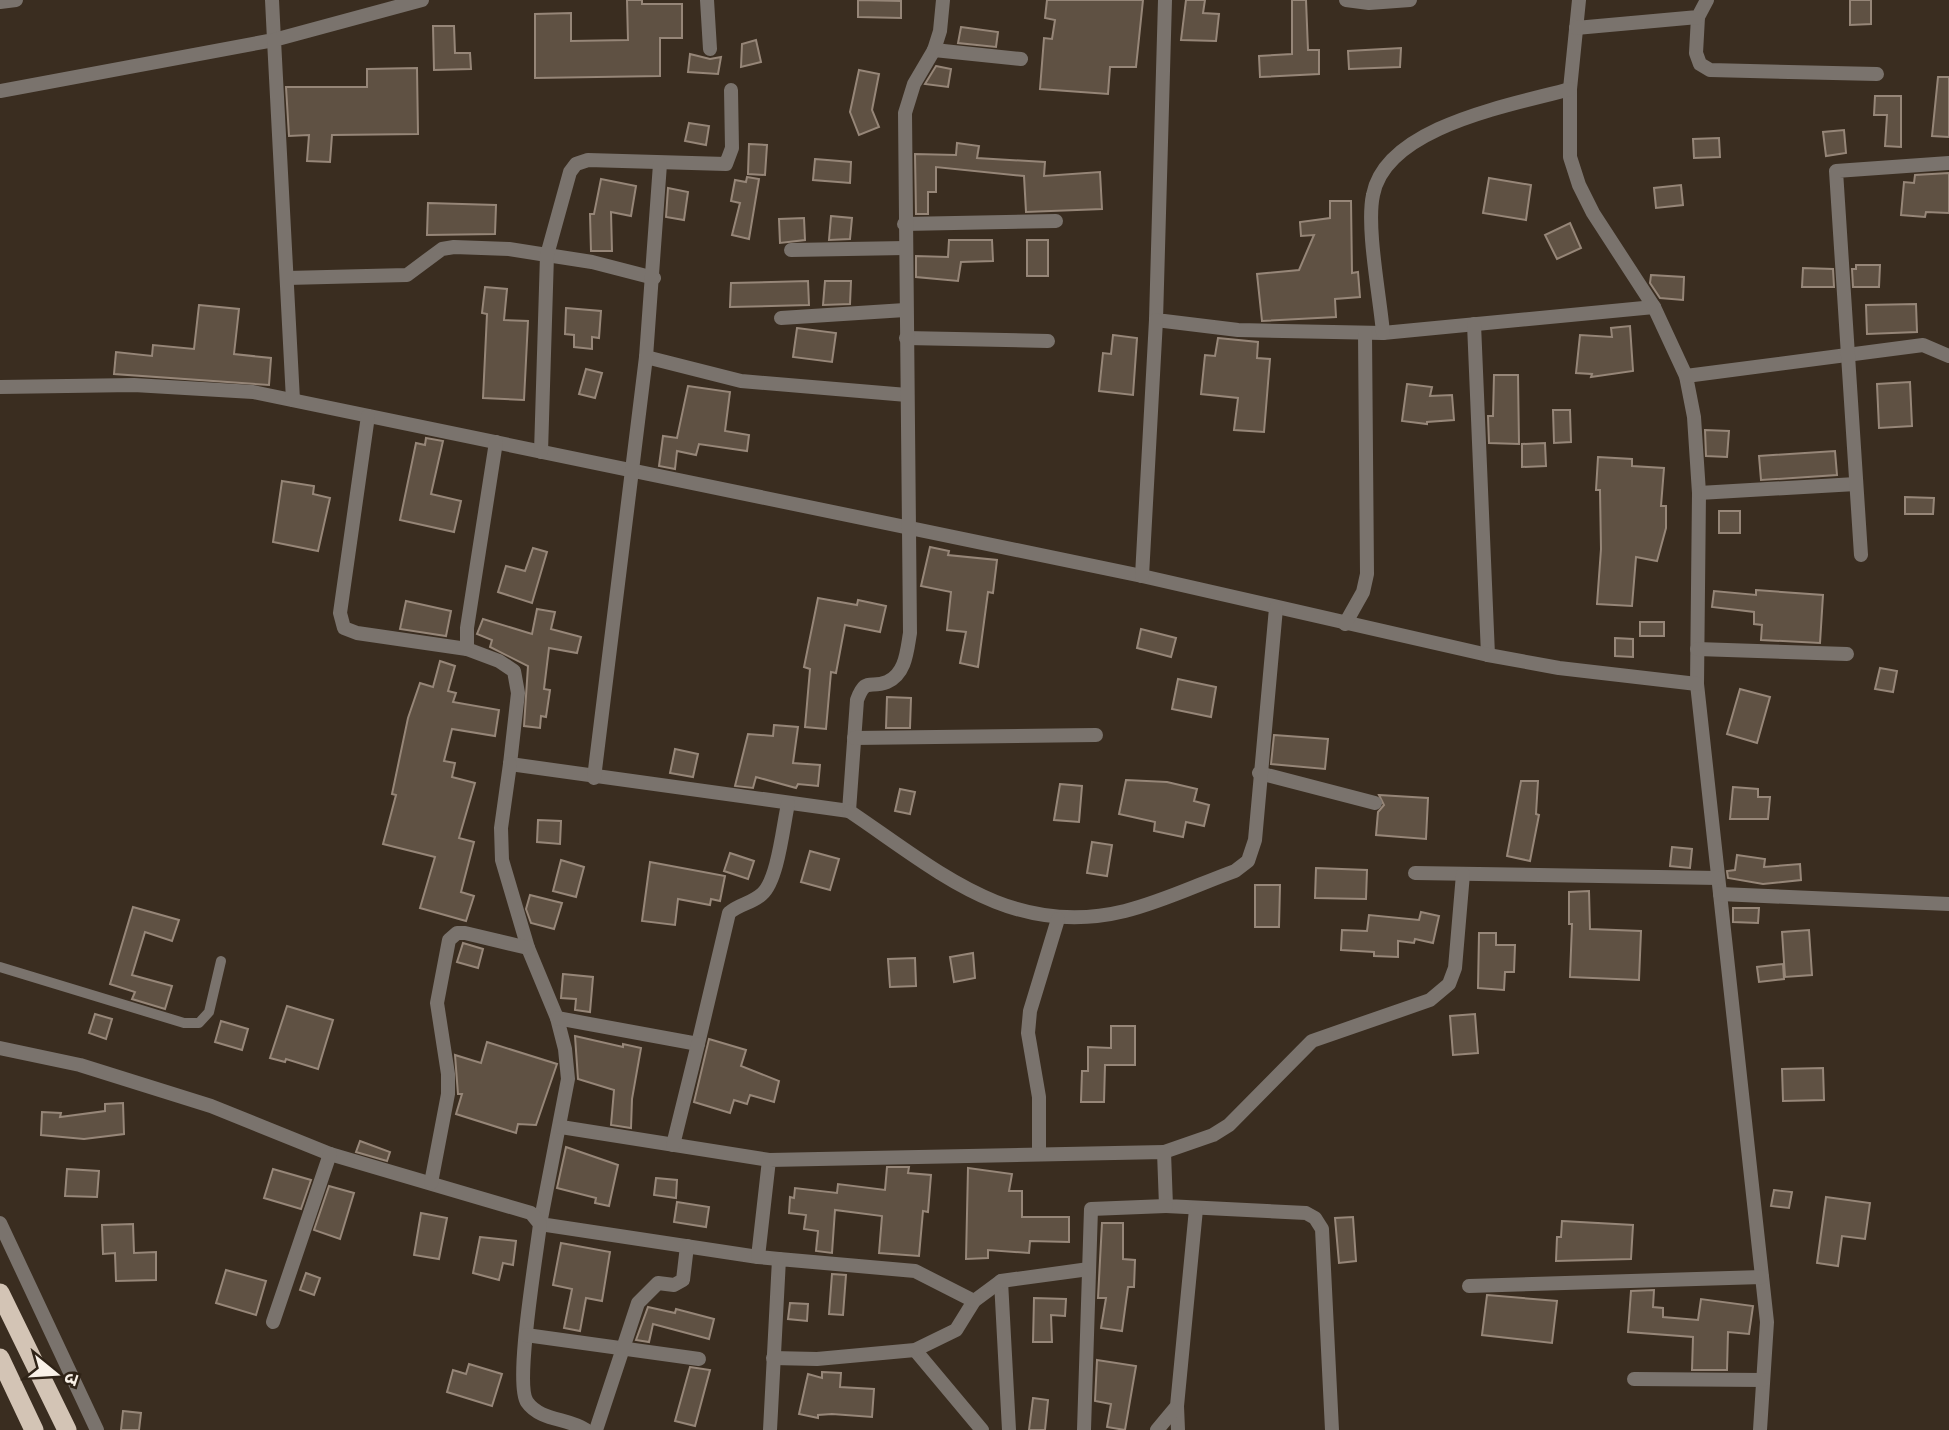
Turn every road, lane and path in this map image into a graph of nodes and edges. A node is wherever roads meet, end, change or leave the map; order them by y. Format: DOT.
graph roads {
  1 [pos="16,0"];
  2 [pos="272,0"];
  3 [pos="422,0"];
  4 [pos="707,0"];
  5 [pos="943,0"];
  6 [pos="1166,0"];
  7 [pos="1346,0"];
  8 [pos="1410,0"];
  9 [pos="1579,0"];
  10 [pos="1707,0"];
  11 [pos="0,2"];
  12 [pos="371,6"];
  13 [pos="1698,17"];
  14 [pos="1576,28"];
  15 [pos="274,40"];
  16 [pos="710,49"];
  17 [pos="934,50"];
  18 [pos="1021,59"];
  19 [pos="1877,74"];
  20 [pos="1570,89"];
  21 [pos="0,90"];
  22 [pos="731,90"];
  23 [pos="1949,163"];
  24 [pos="660,164"];
  25 [pos="1056,221"];
  26 [pos="904,224"];
  27 [pos="905,248"];
  28 [pos="791,250"];
  29 [pos="547,255"];
  30 [pos="287,278"];
  31 [pos="654,278"];
  32 [pos="1654,307"];
  33 [pos="905,310"];
  34 [pos="781,318"];
  35 [pos="1156,320"];
  36 [pos="1474,324"];
  37 [pos="1365,332"];
  38 [pos="1383,333"];
  39 [pos="906,338"];
  40 [pos="1048,341"];
  41 [pos="1849,355"];
  42 [pos="1949,356"];
  43 [pos="646,357"];
  44 [pos="1686,376"];
  45 [pos="0,387"];
  46 [pos="907,395"];
  47 [pos="293,400"];
  48 [pos="368,416"];
  49 [pos="496,442"];
  50 [pos="541,452"];
  51 [pos="630,470"];
  52 [pos="1856,484"];
  53 [pos="1699,494"];
  54 [pos="910,528"];
  55 [pos="1861,555"];
  56 [pos="1142,576"];
  57 [pos="1276,608"];
  58 [pos="1345,624"];
  59 [pos="467,649"];
  60 [pos="1698,649"];
  61 [pos="1847,654"];
  62 [pos="1488,655"];
  63 [pos="1697,684"];
  64 [pos="1096,735"];
  65 [pos="854,738"];
  66 [pos="510,764"];
  67 [pos="1259,774"];
  68 [pos="594,778"];
  69 [pos="1375,803"];
  70 [pos="788,804"];
  71 [pos="849,811"];
  72 [pos="1415,873"];
  73 [pos="1463,874"];
  74 [pos="1718,878"];
  75 [pos="1720,894"];
  76 [pos="1949,904"];
  77 [pos="1058,919"];
  78 [pos="528,948"];
  79 [pos="221,961"];
  80 [pos="0,967"];
  81 [pos="557,1018"];
  82 [pos="698,1044"];
  83 [pos="0,1048"];
  84 [pos="561,1127"];
  85 [pos="673,1145"];
  86 [pos="1164,1152"];
  87 [pos="330,1154"];
  88 [pos="1039,1154"];
  89 [pos="769,1160"];
  90 [pos="431,1183"];
  91 [pos="1166,1206"];
  92 [pos="1196,1209"];
  93 [pos="0,1223"];
  94 [pos="540,1224"];
  95 [pos="687,1246"];
  96 [pos="758,1257"];
  97 [pos="779,1259"];
  98 [pos="1089,1269"];
  99 [pos="1762,1277"];
  100 [pos="1001,1281"];
  101 [pos="1469,1286"];
  102 [pos="0,1293"];
  103 [pos="974,1301"];
  104 [pos="273,1322"];
  105 [pos="526,1335"];
  106 [pos="624,1349"];
  107 [pos="915,1350"];
  108 [pos="773,1357"];
  109 [pos="0,1358"];
  110 [pos="699,1359"];
  111 [pos="1634,1379"];
  112 [pos="1763,1380"];
  113 [pos="1178,1406"];
  114 [pos="34,1430"];
  115 [pos="67,1430"];
  116 [pos="97,1430"];
  117 [pos="586,1430"];
  118 [pos="596,1430"];
  119 [pos="770,1430"];
  120 [pos="982,1430"];
  121 [pos="1009,1430"];
  122 [pos="1084,1430"];
  123 [pos="1157,1430"];
  124 [pos="1178,1430"];
  125 [pos="1332,1430"];
  126 [pos="1760,1430"];
  1 -- 11 [label="street"];
  2 -- 15 [label="street"];
  3 -- 12 [label="street"];
  4 -- 16 [label="street"];
  5 -- 17 [label="street"];
  6 -- 35 [label="street"];
  7 -- 8 [label="street"];
  9 -- 14 [label="street"];
  10 -- 13 [label="street"];
  12 -- 15 [label="street"];
  13 -- 14 [label="street"];
  13 -- 19 [label="street"];
  14 -- 20 [label="street"];
  15 -- 21 [label="street"];
  15 -- 30 [label="street"];
  17 -- 18 [label="street"];
  17 -- 26 [label="street"];
  20 -- 32 [label="street"];
  20 -- 38 [label="street"];
  22 -- 24 [label="street"];
  23 -- 41 [label="street"];
  24 -- 29 [label="street"];
  24 -- 31 [label="street"];
  25 -- 26 [label="street"];
  26 -- 27 [label="street"];
  27 -- 28 [label="street"];
  27 -- 33 [label="street"];
  29 -- 30 [label="street"];
  29 -- 31 [label="street"];
  29 -- 50 [label="street"];
  30 -- 47 [label="street"];
  31 -- 43 [label="street"];
  32 -- 36 [label="street"];
  32 -- 44 [label="street"];
  33 -- 34 [label="street"];
  33 -- 39 [label="street"];
  35 -- 37 [label="street"];
  35 -- 56 [label="street"];
  36 -- 38 [label="street"];
  36 -- 62 [label="street"];
  37 -- 38 [label="street"];
  37 -- 58 [label="street"];
  39 -- 40 [label="street"];
  39 -- 46 [label="street"];
  41 -- 42 [label="street"];
  41 -- 44 [label="street"];
  41 -- 52 [label="street"];
  43 -- 46 [label="street"];
  43 -- 51 [label="street"];
  44 -- 53 [label="street"];
  45 -- 47 [label="street"];
  46 -- 54 [label="street"];
  47 -- 48 [label="street"];
  48 -- 49 [label="street"];
  48 -- 59 [label="street"];
  49 -- 50 [label="street"];
  49 -- 59 [label="street"];
  50 -- 51 [label="street"];
  51 -- 54 [label="street"];
  51 -- 68 [label="street"];
  52 -- 53 [label="street"];
  52 -- 55 [label="street"];
  53 -- 60 [label="street"];
  54 -- 56 [label="street"];
  54 -- 65 [label="street"];
  56 -- 57 [label="street"];
  57 -- 58 [label="street"];
  57 -- 67 [label="street"];
  58 -- 62 [label="street"];
  59 -- 66 [label="street"];
  60 -- 61 [label="street"];
  60 -- 63 [label="street"];
  62 -- 63 [label="street"];
  63 -- 74 [label="street"];
  64 -- 65 [label="street"];
  65 -- 71 [label="street"];
  66 -- 68 [label="street"];
  66 -- 78 [label="street"];
  67 -- 69 [label="street"];
  67 -- 77 [label="street"];
  68 -- 70 [label="street"];
  70 -- 71 [label="street"];
  70 -- 82 [label="street"];
  71 -- 77 [label="street"];
  72 -- 73 [label="street"];
  73 -- 74 [label="street"];
  73 -- 86 [label="street"];
  74 -- 75 [label="street"];
  75 -- 76 [label="street"];
  75 -- 99 [label="street"];
  77 -- 88 [label="street"];
  78 -- 81 [label="street"];
  78 -- 90 [label="street"];
  79 -- 80 [label="lane"];
  81 -- 82 [label="street"];
  81 -- 84 [label="street"];
  82 -- 85 [label="street"];
  83 -- 87 [label="street"];
  84 -- 85 [label="street"];
  84 -- 94 [label="street"];
  85 -- 89 [label="street"];
  86 -- 88 [label="street"];
  86 -- 91 [label="street"];
  87 -- 90 [label="street"];
  87 -- 104 [label="street"];
  88 -- 89 [label="street"];
  89 -- 96 [label="street"];
  90 -- 94 [label="street"];
  91 -- 92 [label="street"];
  91 -- 98 [label="street"];
  92 -- 113 [label="street"];
  92 -- 125 [label="street"];
  93 -- 116 [label="street"];
  94 -- 95 [label="street"];
  94 -- 105 [label="street"];
  95 -- 96 [label="street"];
  95 -- 106 [label="street"];
  96 -- 97 [label="street"];
  97 -- 103 [label="street"];
  97 -- 108 [label="street"];
  98 -- 100 [label="street"];
  98 -- 122 [label="street"];
  99 -- 101 [label="street"];
  99 -- 112 [label="street"];
  100 -- 103 [label="street"];
  100 -- 121 [label="street"];
  102 -- 115 [label="highway"];
  103 -- 107 [label="street"];
  105 -- 106 [label="street"];
  105 -- 117 [label="street"];
  106 -- 110 [label="street"];
  106 -- 118 [label="street"];
  107 -- 108 [label="street"];
  107 -- 120 [label="street"];
  108 -- 119 [label="street"];
  109 -- 114 [label="highway"];
  111 -- 112 [label="street"];
  112 -- 126 [label="street"];
  113 -- 123 [label="street"];
  113 -- 124 [label="street"];
}
